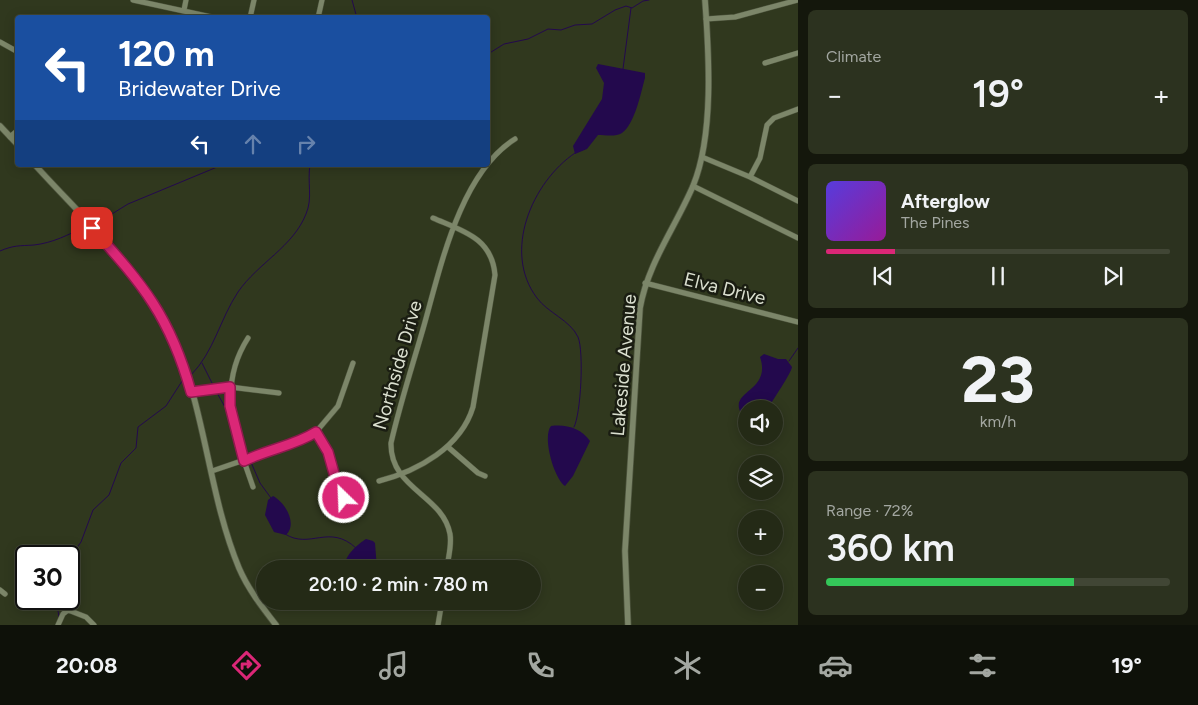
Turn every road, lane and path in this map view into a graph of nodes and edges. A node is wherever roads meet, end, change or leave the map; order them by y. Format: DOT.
graph roads {
  1 [pos="133,0"];
  2 [pos="186,0"];
  3 [pos="254,0"];
  4 [pos="322,0"];
  5 [pos="705,0"];
  6 [pos="798,0"];
  7 [pos="184,10"];
  8 [pos="204,15"];
  9 [pos="251,15"];
  10 [pos="319,15"];
  11 [pos="706,18"];
  12 [pos="0,42"];
  13 [pos="15,50"];
  14 [pos="798,53"];
  15 [pos="765,63"];
  16 [pos="798,110"];
  17 [pos="0,126"];
  18 [pos="15,133"];
  19 [pos="10,137"];
  20 [pos="515,139"];
  21 [pos="15,142"];
  22 [pos="702,157"];
  23 [pos="490,160"];
  24 [pos="37,167"];
  25 [pos="485,167"];
  26 [pos="750,177"];
  27 [pos="693,186"];
  28 [pos="798,201"];
  29 [pos="433,218"];
  30 [pos="454,227"];
  31 [pos="798,238"];
  32 [pos="645,283"];
  33 [pos="798,322"];
  34 [pos="248,338"];
  35 [pos="353,363"];
  36 [pos="230,387"];
  37 [pos="191,392"];
  38 [pos="279,393"];
  39 [pos="316,432"];
  40 [pos="448,447"];
  41 [pos="244,461"];
  42 [pos="212,471"];
  43 [pos="400,474"];
  44 [pos="485,476"];
  45 [pos="379,481"];
  46 [pos="253,487"];
  47 [pos="344,498"];
  48 [pos="448,560"];
  49 [pos="0,590"];
  50 [pos="5,594"];
  51 [pos="440,610"];
  52 [pos="58,625"];
  53 [pos="94,625"];
  54 [pos="276,625"];
  55 [pos="438,625"];
  56 [pos="628,625"];
  1 -- 7 [label="street"];
  2 -- 7 [label="street"];
  3 -- 9 [label="street"];
  4 -- 10 [label="street"];
  5 -- 11 [label="street, Lakeside Avenue"];
  6 -- 11 [label="street"];
  7 -- 8 [label="street"];
  11 -- 22 [label="street, Lakeside Avenue"];
  12 -- 13 [label="street"];
  14 -- 15 [label="street"];
  16 -- 26 [label="street"];
  17 -- 19 [label="street"];
  18 -- 19 [label="street"];
  19 -- 21 [label="street"];
  20 -- 23 [label="street, Northside Drive"];
  22 -- 26 [label="street"];
  22 -- 27 [label="street, Lakeside Avenue"];
  24 -- 37 [label="street"];
  25 -- 30 [label="street, Northside Drive"];
  26 -- 28 [label="street"];
  27 -- 31 [label="street"];
  27 -- 32 [label="street, Lakeside Avenue"];
  29 -- 30 [label="street"];
  30 -- 40 [label="street"];
  30 -- 43 [label="street, Northside Drive"];
  32 -- 33 [label="street, Elva Drive"];
  32 -- 56 [label="street, Lakeside Avenue"];
  34 -- 36 [label="street"];
  35 -- 39 [label="street"];
  36 -- 37 [label="street"];
  36 -- 38 [label="street"];
  36 -- 41 [label="street"];
  37 -- 42 [label="street"];
  39 -- 41 [label="street"];
  39 -- 47 [label="street"];
  40 -- 43 [label="street"];
  40 -- 44 [label="street"];
  41 -- 42 [label="street"];
  41 -- 46 [label="street"];
  42 -- 54 [label="street"];
  43 -- 45 [label="street"];
  43 -- 48 [label="street, Northside Drive"];
  49 -- 50 [label="street"];
  51 -- 55 [label="street"];
  52 -- 53 [label="street"];
}
